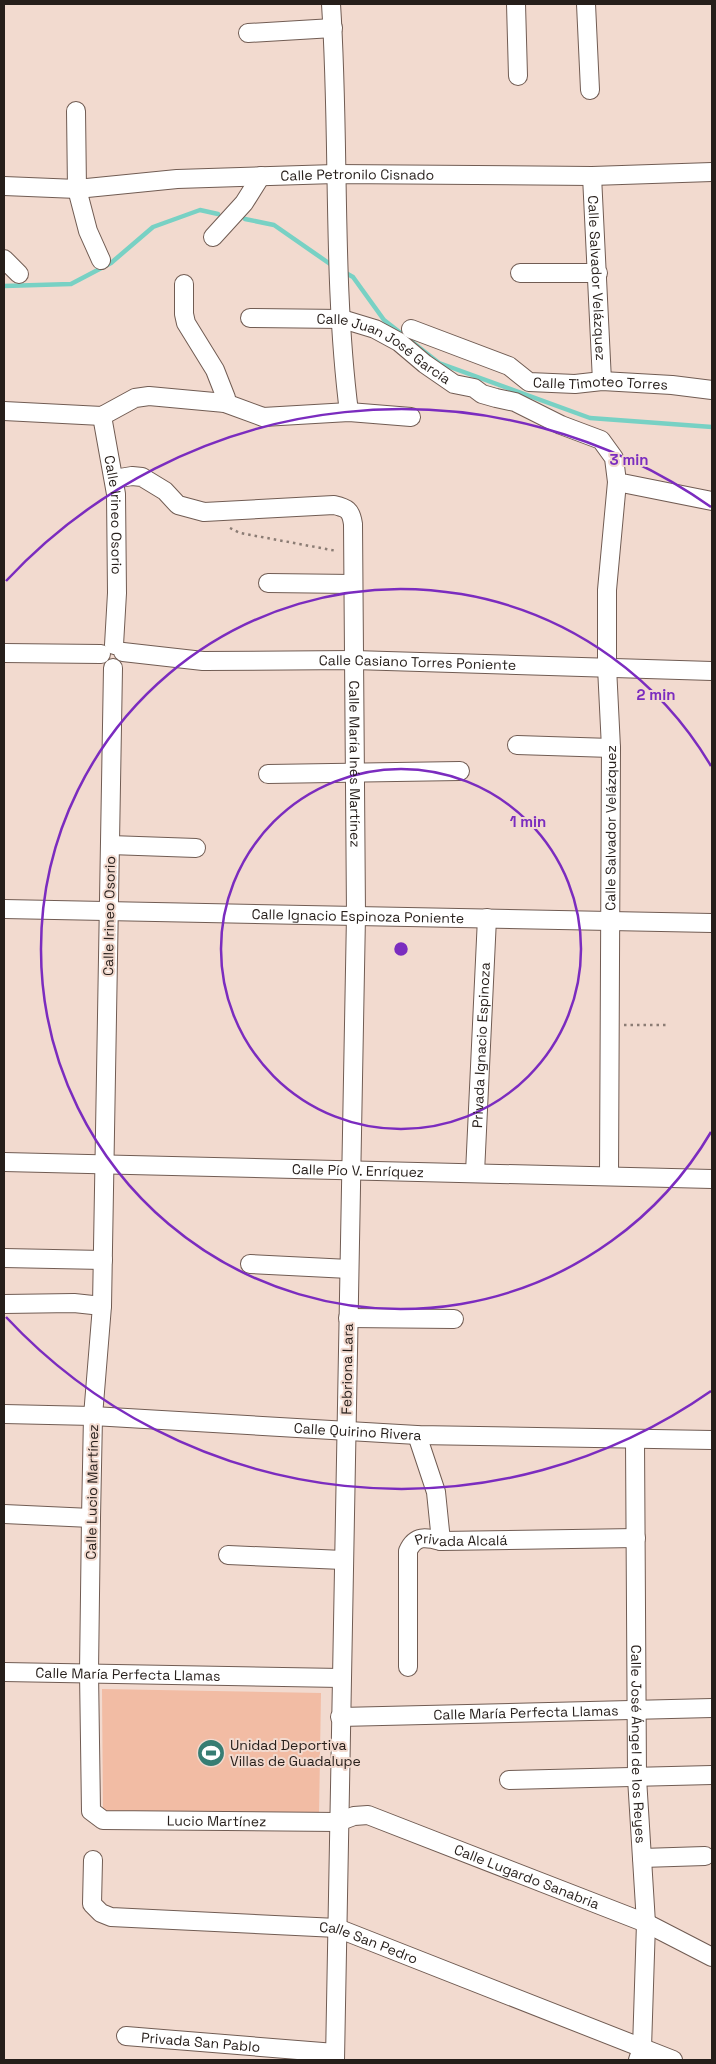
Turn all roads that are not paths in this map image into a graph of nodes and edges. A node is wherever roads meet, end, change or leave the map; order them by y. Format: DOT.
graph roads {
  1 [pos="331,4"];
  2 [pos="516,4"];
  3 [pos="586,4"];
  4 [pos="333,28"];
  5 [pos="248,33"];
  6 [pos="518,76"];
  7 [pos="590,90"];
  8 [pos="76,111"];
  9 [pos="712,172"];
  10 [pos="335,174"];
  11 [pos="260,176"];
  12 [pos="592,176"];
  13 [pos="4,186"];
  14 [pos="77,189"];
  15 [pos="213,237"];
  16 [pos="4,259"];
  17 [pos="101,260"];
  18 [pos="520,273"];
  19 [pos="598,273"];
  20 [pos="19,274"];
  21 [pos="184,284"];
  22 [pos="250,318"];
  23 [pos="342,319"];
  24 [pos="411,329"];
  25 [pos="602,381"];
  26 [pos="529,382"];
  27 [pos="712,390"];
  28 [pos="515,402"];
  29 [pos="225,403"];
  30 [pos="4,411"];
  31 [pos="349,412"];
  32 [pos="102,416"];
  33 [pos="411,417"];
  34 [pos="114,479"];
  35 [pos="617,482"];
  36 [pos="712,501"];
  37 [pos="268,583"];
  38 [pos="353,584"];
  39 [pos="113,650"];
  40 [pos="4,653"];
  41 [pos="354,660"];
  42 [pos="607,667"];
  43 [pos="712,672"];
  44 [pos="517,744"];
  45 [pos="610,748"];
  46 [pos="355,771"];
  47 [pos="460,771"];
  48 [pos="268,774"];
  49 [pos="110,845"];
  50 [pos="196,848"];
  51 [pos="4,909"];
  52 [pos="110,910"];
  53 [pos="356,915"];
  54 [pos="487,918"];
  55 [pos="611,921"];
  56 [pos="712,923"];
  57 [pos="4,1162"];
  58 [pos="105,1164"];
  59 [pos="351,1170"];
  60 [pos="475,1173"];
  61 [pos="609,1176"];
  62 [pos="712,1179"];
  63 [pos="4,1258"];
  64 [pos="103,1260"];
  65 [pos="250,1264"];
  66 [pos="349,1269"];
  67 [pos="4,1304"];
  68 [pos="102,1306"];
  69 [pos="348,1318"];
  70 [pos="454,1319"];
  71 [pos="4,1414"];
  72 [pos="94,1416"];
  73 [pos="346,1432"];
  74 [pos="417,1435"];
  75 [pos="635,1440"];
  76 [pos="712,1440"];
  77 [pos="4,1514"];
  78 [pos="91,1518"];
  79 [pos="636,1538"];
  80 [pos="441,1541"];
  81 [pos="228,1555"];
  82 [pos="343,1560"];
  83 [pos="408,1667"];
  84 [pos="4,1672"];
  85 [pos="89,1672"];
  86 [pos="341,1678"];
  87 [pos="712,1708"];
  88 [pos="638,1709"];
  89 [pos="340,1717"];
  90 [pos="712,1775"];
  91 [pos="637,1778"];
  92 [pos="509,1780"];
  93 [pos="96,1817"];
  94 [pos="338,1822"];
  95 [pos="705,1856"];
  96 [pos="642,1858"];
  97 [pos="93,1860"];
  98 [pos="646,1923"];
  99 [pos="337,1928"];
  100 [pos="712,1957"];
  101 [pos="126,2036"];
  102 [pos="640,2054"];
  103 [pos="335,2057"];
  104 [pos="673,2060"];
  1 -- 4 [label="street"];
  2 -- 6 [label="street"];
  3 -- 7 [label="street"];
  4 -- 5 [label="street"];
  4 -- 10 [label="street"];
  8 -- 14 [label="street"];
  9 -- 12 [label="street, Calle Petronilo Cisnado"];
  10 -- 11 [label="street, Calle Petronilo Cisnado"];
  10 -- 12 [label="street, Calle Petronilo Cisnado"];
  10 -- 23 [label="street"];
  11 -- 14 [label="street, Calle Petronilo Cisnado"];
  11 -- 15 [label="street"];
  12 -- 19 [label="street, Calle Salvador Velázquez"];
  13 -- 14 [label="street, Calle Petronilo Cisnado"];
  14 -- 17 [label="street"];
  16 -- 20 [label="street"];
  18 -- 19 [label="street"];
  19 -- 25 [label="street, Calle Salvador Velázquez"];
  21 -- 29 [label="street"];
  22 -- 23 [label="street, Calle Juan José García"];
  23 -- 28 [label="street, Calle Juan José García"];
  23 -- 31 [label="street"];
  24 -- 26 [label="street, Calle Timoteo Torres"];
  25 -- 26 [label="street, Calle Timoteo Torres"];
  25 -- 27 [label="street, Calle Timoteo Torres"];
  26 -- 28 [label="street"];
  28 -- 35 [label="street, Calle Juan José García"];
  29 -- 31 [label="street"];
  29 -- 32 [label="street"];
  30 -- 32 [label="street"];
  31 -- 33 [label="street"];
  32 -- 34 [label="street, Calle Irineo Osorio"];
  34 -- 38 [label="street, Calle María Inés Martínez"];
  34 -- 39 [label="street, Calle Irineo Osorio"];
  35 -- 36 [label="street"];
  35 -- 42 [label="street, Calle Salvador Velázquez"];
  37 -- 38 [label="street"];
  38 -- 41 [label="street, Calle María Inés Martínez"];
  39 -- 40 [label="street, Calle Casiano Torres Poniente"];
  39 -- 41 [label="street, Calle Casiano Torres Poniente"];
  39 -- 49 [label="street, Calle Irineo Osorio"];
  41 -- 42 [label="street, Calle Casiano Torres Poniente"];
  41 -- 46 [label="street, Calle María Inés Martínez"];
  42 -- 43 [label="street, Calle Casiano Torres Poniente"];
  42 -- 45 [label="street, Calle Salvador Velázquez"];
  44 -- 45 [label="street"];
  45 -- 55 [label="street, Calle Salvador Velázquez"];
  46 -- 47 [label="street"];
  46 -- 48 [label="street"];
  46 -- 53 [label="street, Calle María Inés Martínez"];
  49 -- 50 [label="street"];
  49 -- 52 [label="street, Calle Irineo Osorio"];
  51 -- 52 [label="street, Calle Ignacio Espinoza Poniente"];
  52 -- 53 [label="street, Calle Ignacio Espinoza Poniente"];
  52 -- 58 [label="street, Calle Irineo Osorio"];
  53 -- 54 [label="street, Calle Ignacio Espinoza Poniente"];
  53 -- 59 [label="street, Febriona Lara"];
  54 -- 55 [label="street, Calle Ignacio Espinoza Poniente"];
  54 -- 60 [label="street, Privada Ignacio Espinoza"];
  55 -- 56 [label="street, Calle Ignacio Espinoza Poniente"];
  55 -- 61 [label="street, Calle Salvador Velázquez"];
  57 -- 58 [label="street, Calle Pío V. Enríquez"];
  58 -- 59 [label="street, Calle Pío V. Enríquez"];
  58 -- 64 [label="street, Calle Lucio Martínez"];
  59 -- 60 [label="street, Calle Pío V. Enríquez"];
  59 -- 66 [label="street, Febriona Lara"];
  60 -- 61 [label="street, Calle Pío V. Enríquez"];
  61 -- 62 [label="street, Calle Pío V. Enríquez"];
  63 -- 64 [label="street"];
  64 -- 68 [label="street, Calle Lucio Martínez"];
  65 -- 66 [label="street"];
  66 -- 69 [label="street, Febriona Lara"];
  67 -- 68 [label="street"];
  68 -- 72 [label="street, Calle Lucio Martínez"];
  69 -- 70 [label="street"];
  69 -- 73 [label="street, Febriona Lara"];
  71 -- 72 [label="street, Calle Quirino Rivera"];
  72 -- 73 [label="street, Calle Quirino Rivera"];
  72 -- 78 [label="street, Calle Lucio Martínez"];
  73 -- 74 [label="street, Calle Quirino Rivera"];
  73 -- 82 [label="street, Febriona Lara"];
  74 -- 75 [label="street, Calle Quirino Rivera"];
  74 -- 80 [label="street"];
  75 -- 76 [label="street, Calle Quirino Rivera"];
  75 -- 79 [label="street, Calle José Ángel de los Reyes"];
  77 -- 78 [label="street"];
  78 -- 85 [label="street, Calle Lucio Martínez"];
  79 -- 80 [label="street, Privada Alcalá"];
  79 -- 88 [label="street, Calle José Ángel de los Reyes"];
  80 -- 83 [label="street, Privada Alcalá"];
  81 -- 82 [label="street"];
  82 -- 86 [label="street, Febriona Lara"];
  84 -- 85 [label="street, Calle María Perfecta Llamas"];
  85 -- 86 [label="street, Calle María Perfecta Llamas"];
  85 -- 93 [label="street, Calle Lucio Martínez"];
  86 -- 89 [label="street, Febriona Lara"];
  87 -- 88 [label="street, Calle María Perfecta Llamas"];
  88 -- 89 [label="street, Calle María Perfecta Llamas"];
  88 -- 91 [label="street, Calle José Ángel de los Reyes"];
  89 -- 94 [label="street, Febriona Lara"];
  90 -- 91 [label="street"];
  91 -- 92 [label="street"];
  91 -- 96 [label="street, Calle José Ángel de los Reyes"];
  93 -- 94 [label="street, Lucio Martínez"];
  94 -- 98 [label="street, Calle Lugardo Sanabria"];
  94 -- 99 [label="street, Febriona Lara"];
  95 -- 96 [label="street"];
  96 -- 98 [label="street, Calle José Ángel de los Reyes"];
  97 -- 99 [label="street, Calle San Pedro"];
  98 -- 100 [label="street, Calle Lugardo Sanabria"];
  98 -- 102 [label="street, Calle José Ángel de los Reyes"];
  99 -- 102 [label="street, Calle San Pedro"];
  99 -- 103 [label="street, Febriona Lara"];
  101 -- 103 [label="street, Privada San Pablo"];
  102 -- 104 [label="street, Calle San Pedro"];
}
